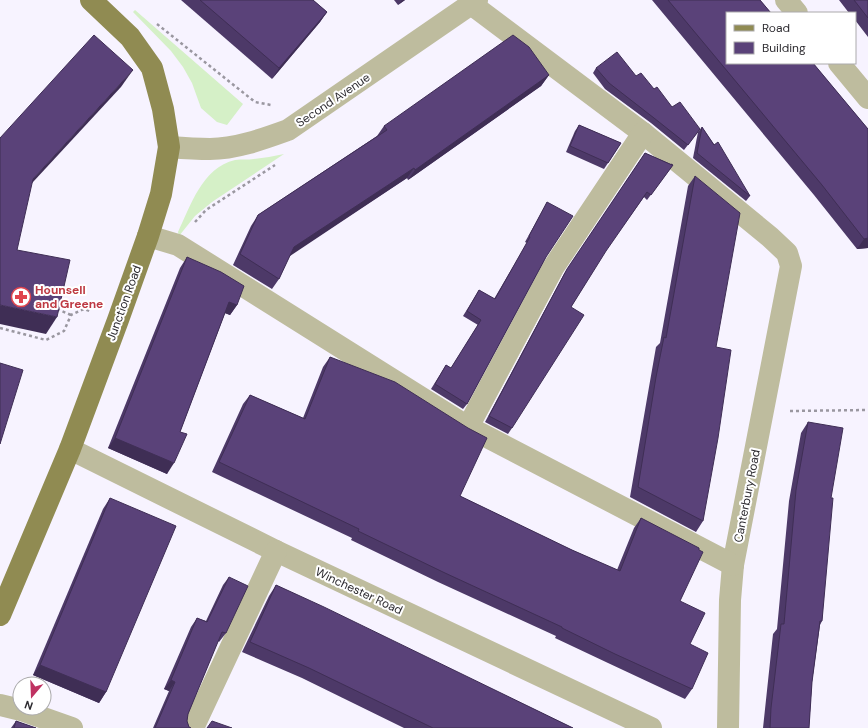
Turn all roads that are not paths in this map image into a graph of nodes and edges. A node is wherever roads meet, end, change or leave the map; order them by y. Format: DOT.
graph roads {
  1 [pos="786,0"];
  2 [pos="474,2"];
  3 [pos="100,3"];
  4 [pos="796,12"];
  5 [pos="840,64"];
  6 [pos="868,98"];
  7 [pos="644,133"];
  8 [pos="169,147"];
  9 [pos="148,236"];
  10 [pos="468,427"];
  11 [pos="70,449"];
  12 [pos="276,551"];
  13 [pos="733,565"];
  14 [pos="0,615"];
  15 [pos="0,705"];
  16 [pos="72,728"];
  17 [pos="193,728"];
  18 [pos="651,728"];
  19 [pos="728,728"];
  1 -- 4 [label="street"];
  2 -- 7 [label="street"];
  2 -- 8 [label="street, Second Avenue"];
  3 -- 8 [label="main road, Junction Road"];
  5 -- 6 [label="street"];
  7 -- 10 [label="street"];
  7 -- 13 [label="street, Canterbury Road"];
  8 -- 9 [label="main road, Junction Road"];
  9 -- 10 [label="street"];
  9 -- 11 [label="main road, Junction Road"];
  10 -- 13 [label="street"];
  11 -- 12 [label="street, Winchester Road"];
  11 -- 14 [label="main road, Junction Road"];
  12 -- 17 [label="street"];
  12 -- 18 [label="street, Winchester Road"];
  13 -- 19 [label="street, Canterbury Road"];
  15 -- 16 [label="street"];
}
